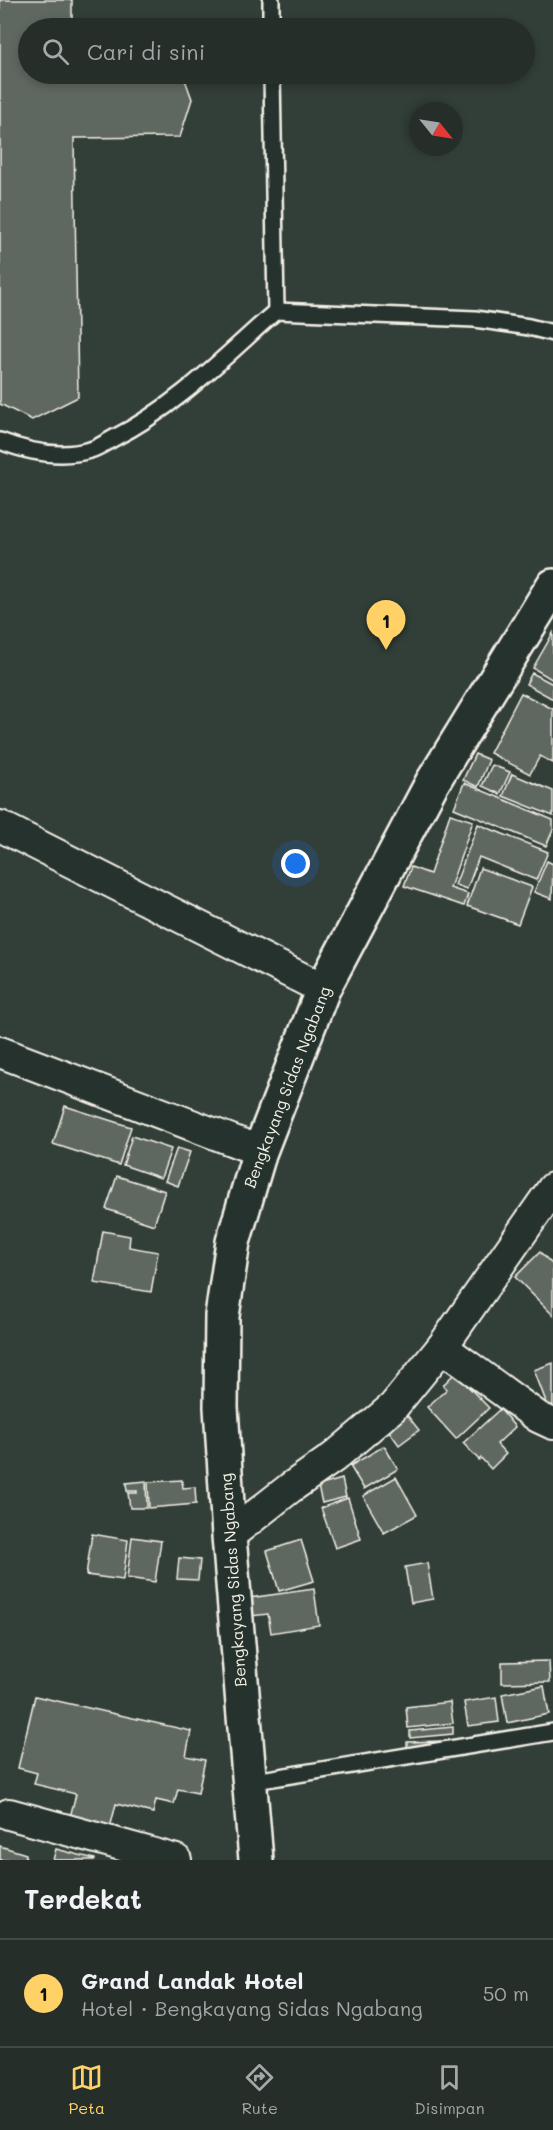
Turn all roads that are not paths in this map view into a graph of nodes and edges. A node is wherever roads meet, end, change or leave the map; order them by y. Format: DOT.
graph roads {
  1 [pos="271,0"];
  2 [pos="271,18"];
  3 [pos="272,84"];
  4 [pos="276,311"];
  5 [pos="553,333"];
  6 [pos="0,441"];
  7 [pos="553,586"];
  8 [pos="0,826"];
  9 [pos="323,989"];
  10 [pos="0,1052"];
  11 [pos="260,1151"];
  12 [pos="553,1188"];
  13 [pos="442,1347"];
  14 [pos="553,1424"];
  15 [pos="229,1536"];
  16 [pos="553,1732"];
  17 [pos="249,1782"];
  18 [pos="9,1814"];
  19 [pos="176,1860"];
  20 [pos="256,1860"];
  1 -- 2 [label="lane"];
  3 -- 4 [label="lane"];
  4 -- 5 [label="lane"];
  4 -- 6 [label="lane"];
  7 -- 9 [label="highway, Bengkayang Sidas Ngabang"];
  8 -- 9 [label="street"];
  9 -- 11 [label="highway, Bengkayang Sidas Ngabang"];
  10 -- 11 [label="street"];
  11 -- 15 [label="highway, Bengkayang Sidas Ngabang"];
  12 -- 13 [label="street"];
  13 -- 14 [label="street"];
  13 -- 15 [label="street"];
  15 -- 17 [label="highway, Bengkayang Sidas Ngabang"];
  16 -- 17 [label="lane"];
  17 -- 20 [label="highway, Bengkayang Sidas Ngabang"];
  18 -- 19 [label="street"];
}
